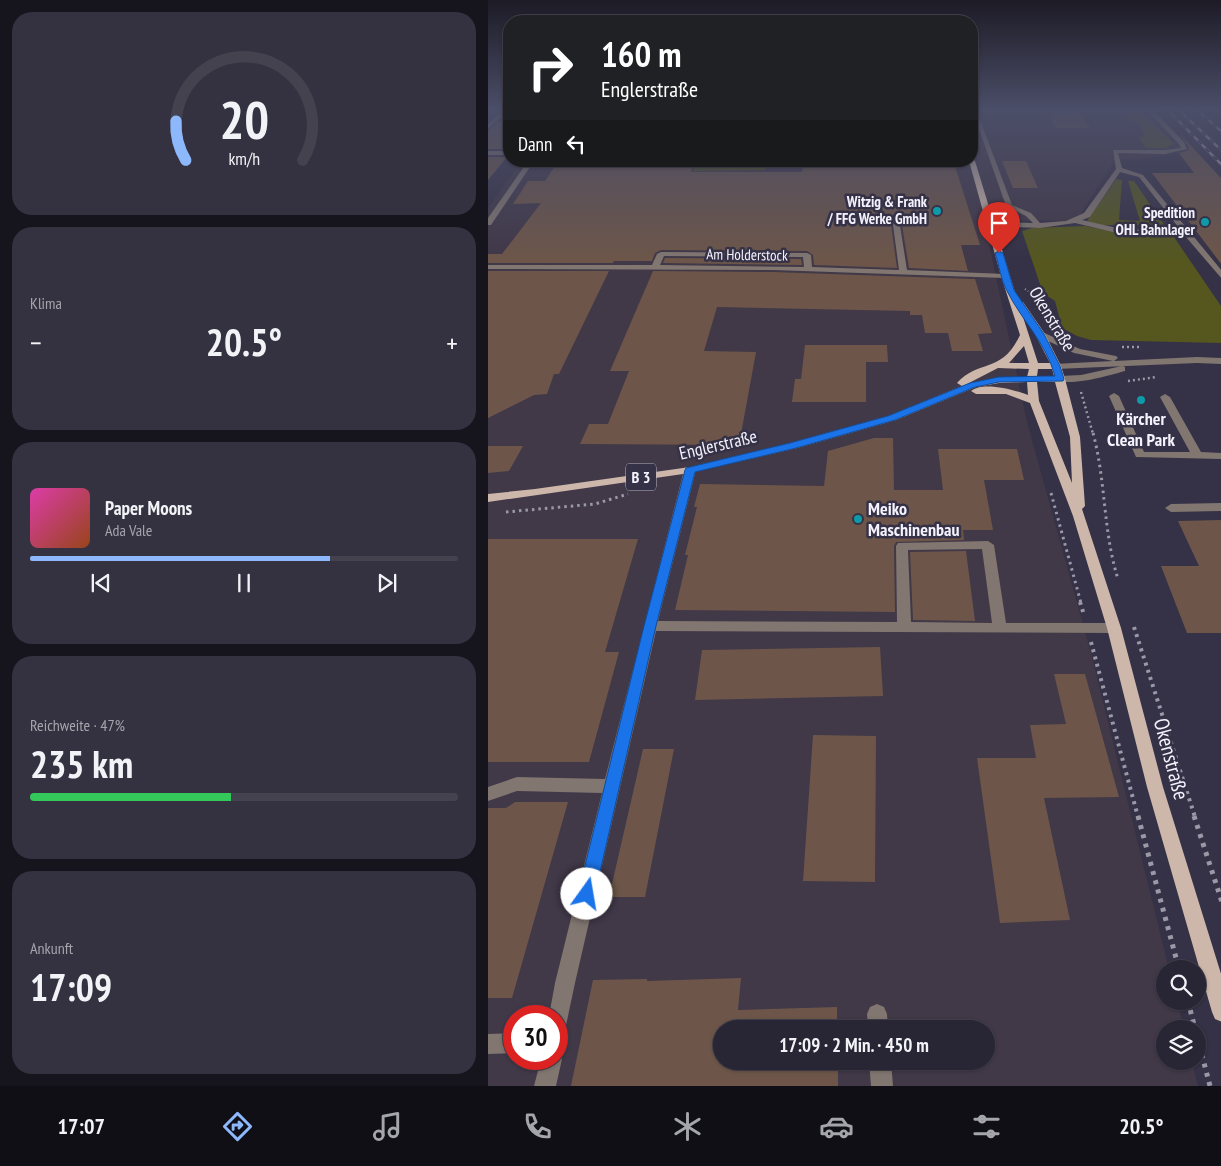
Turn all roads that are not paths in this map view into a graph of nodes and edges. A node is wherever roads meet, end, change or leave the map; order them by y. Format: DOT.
graph roads {
  1 [pos="992,160"];
  2 [pos="1117,160"];
  3 [pos="527,167"];
  4 [pos="974,167"];
  5 [pos="1119,169"];
  6 [pos="895,219"];
  7 [pos="1076,221"];
  8 [pos="488,224"];
  9 [pos="991,224"];
  10 [pos="1037,224"];
  11 [pos="1188,234"];
  12 [pos="488,266"];
  13 [pos="654,268"];
  14 [pos="808,270"];
  15 [pos="902,272"];
  16 [pos="1005,276"];
  17 [pos="1222,278"];
  18 [pos="1010,290"];
  19 [pos="1025,334"];
  20 [pos="1040,334"];
  21 [pos="1222,361"];
  22 [pos="1151,362"];
  23 [pos="1000,366"];
  24 [pos="1034,366"];
  25 [pos="1056,366"];
  26 [pos="1032,379"];
  27 [pos="1060,379"];
  28 [pos="948,393"];
  29 [pos="1114,396"];
  30 [pos="1165,397"];
  31 [pos="1034,401"];
  32 [pos="1197,456"];
  33 [pos="1222,456"];
  34 [pos="690,470"];
  35 [pos="488,498"];
  36 [pos="1222,507"];
  37 [pos="1171,508"];
  38 [pos="1079,516"];
  39 [pos="650,626"];
  40 [pos="904,628"];
  41 [pos="1000,628"];
  42 [pos="1114,628"];
  43 [pos="612,786"];
  44 [pos="488,794"];
  45 [pos="562,1005"];
  46 [pos="1222,1012"];
  47 [pos="503,1043"];
  48 [pos="488,1044"];
  49 [pos="549,1070"];
  50 [pos="881,1070"];
  51 [pos="546,1086"];
  52 [pos="882,1086"];
  1 -- 10 [label="street"];
  2 -- 5 [label="street"];
  3 -- 8 [label="street"];
  4 -- 9 [label="main road, Okenstraße"];
  5 -- 7 [label="street"];
  5 -- 11 [label="street"];
  6 -- 15 [label="street"];
  7 -- 10 [label="street"];
  7 -- 11 [label="street"];
  9 -- 10 [label="street"];
  9 -- 16 [label="main road, Okenstraße"];
  11 -- 17 [label="street"];
  12 -- 13 [label="street, Am Holderstock"];
  13 -- 14 [label="street, Am Holderstock"];
  13 -- 14 [label="street"];
  14 -- 15 [label="street, Am Holderstock"];
  15 -- 16 [label="street, Am Holderstock"];
  16 -- 18 [label="main road, Okenstraße"];
  18 -- 19 [label="main road, Okenstraße"];
  18 -- 20 [label="main road, Okenstraße"];
  19 -- 23 [label="main road, Englerstraße / B 3"];
  19 -- 24 [label="main road, Okenstraße"];
  20 -- 22 [label="street"];
  20 -- 25 [label="main road, Okenstraße"];
  21 -- 22 [label="street"];
  22 -- 25 [label="street"];
  22 -- 27 [label="street"];
  23 -- 24 [label="main road, Englerstraße / B 3"];
  23 -- 28 [label="main road, Englerstraße / B 3"];
  24 -- 25 [label="main road, Englerstraße / B 3"];
  24 -- 26 [label="main road, Okenstraße"];
  25 -- 27 [label="main road, Okenstraße"];
  26 -- 27 [label="main road, Englerstraße / B 3"];
  26 -- 28 [label="main road, Englerstraße / B 3"];
  26 -- 31 [label="main road, Okenstraße"];
  27 -- 38 [label="main road, Okenstraße"];
  28 -- 31 [label="main road, Englerstraße / B 3"];
  28 -- 34 [label="main road, Englerstraße / B 3"];
  29 -- 32 [label="street"];
  30 -- 32 [label="street"];
  31 -- 38 [label="main road, Okenstraße"];
  32 -- 33 [label="street"];
  34 -- 35 [label="main road, Englerstraße / B 3"];
  34 -- 39 [label="street"];
  36 -- 37 [label="street"];
  38 -- 42 [label="main road, Okenstraße"];
  39 -- 40 [label="street"];
  39 -- 43 [label="street"];
  40 -- 41 [label="street"];
  40 -- 41 [label="street"];
  41 -- 42 [label="street"];
  42 -- 46 [label="main road, Okenstraße"];
  43 -- 44 [label="street"];
  43 -- 45 [label="street"];
  47 -- 48 [label="street"];
  49 -- 51 [label="street"];
  50 -- 52 [label="street"];
}
